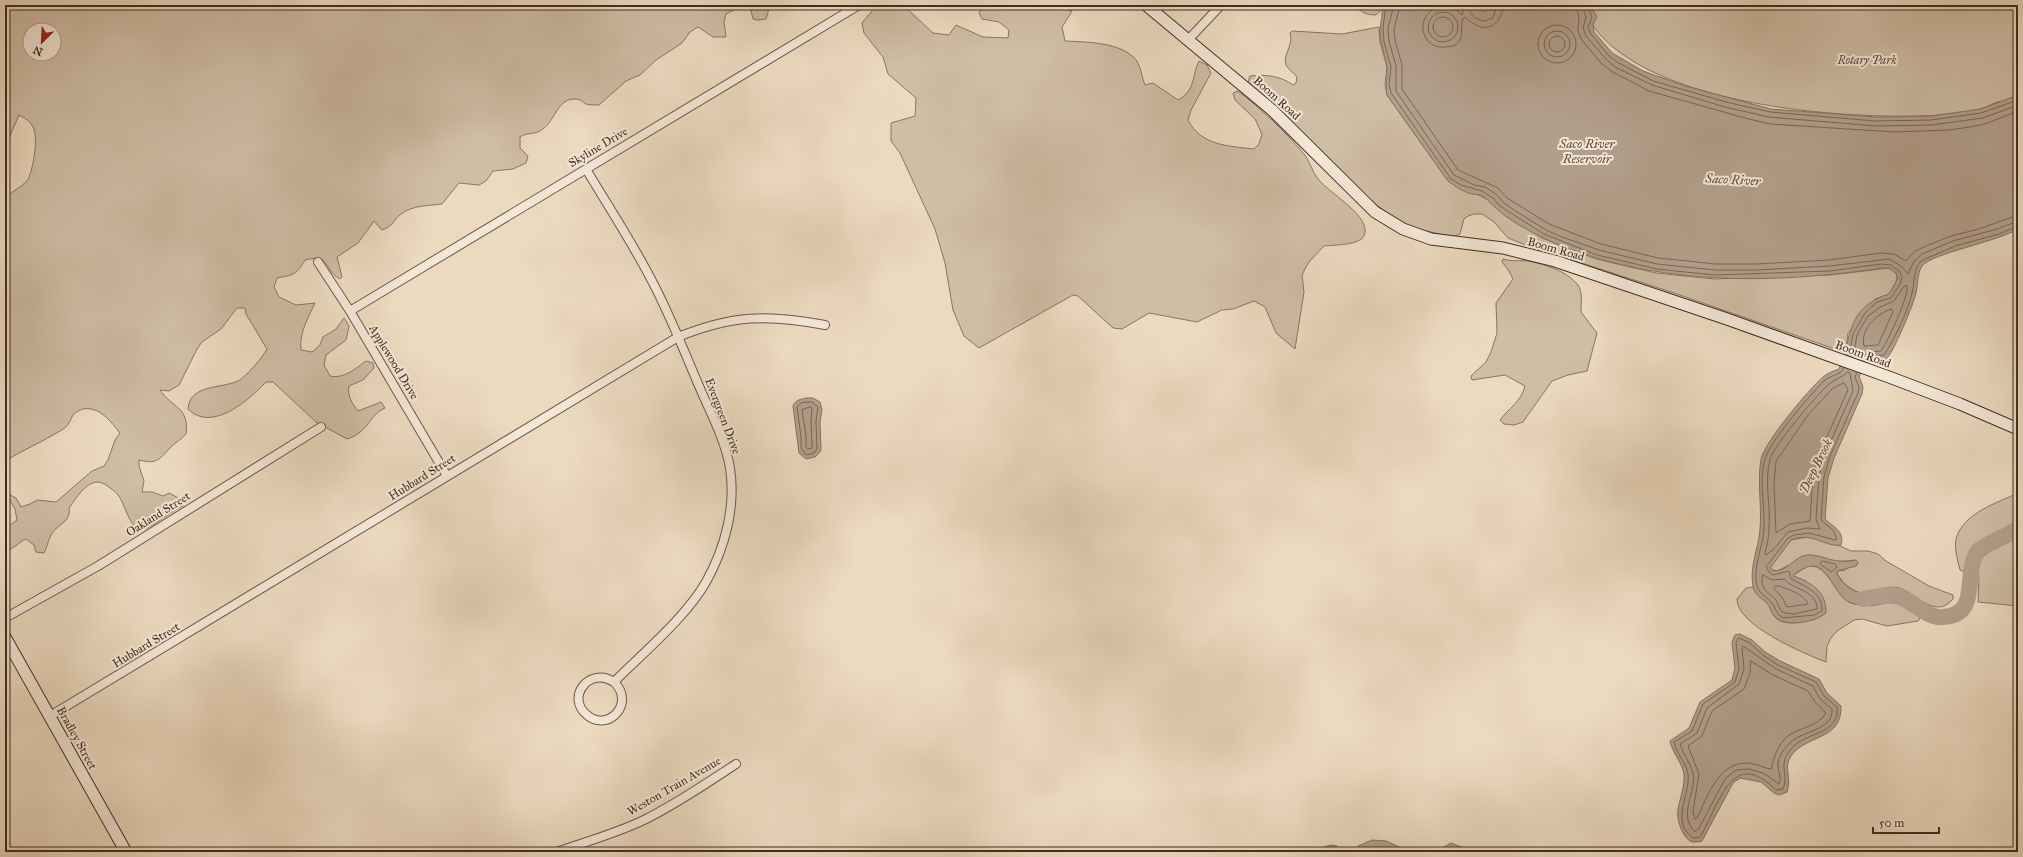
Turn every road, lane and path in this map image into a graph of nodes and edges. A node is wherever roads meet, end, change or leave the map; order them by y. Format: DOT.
graph roads {
  1 [pos="859,5"];
  2 [pos="1146,5"];
  3 [pos="1221,5"];
  4 [pos="1188,40"];
  5 [pos="586,169"];
  6 [pos="318,262"];
  7 [pos="350,311"];
  8 [pos="825,325"];
  9 [pos="678,337"];
  10 [pos="322,427"];
  11 [pos="2018,429"];
  12 [pos="447,476"];
  13 [pos="5,618"];
  14 [pos="5,637"];
  15 [pos="8,651"];
  16 [pos="614,682"];
  17 [pos="50,716"];
  18 [pos="736,764"];
  19 [pos="126,852"];
  20 [pos="557,852"];
  1 -- 5 [label="street, Skyline Drive"];
  2 -- 4 [label="street, Boom Road"];
  3 -- 4 [label="street"];
  4 -- 11 [label="street, Boom Road"];
  5 -- 7 [label="street, Skyline Drive"];
  5 -- 9 [label="street, Evergreen Drive"];
  6 -- 7 [label="street, Applewood Drive"];
  7 -- 12 [label="street, Applewood Drive"];
  8 -- 9 [label="street, Hubbard Street"];
  9 -- 12 [label="street, Hubbard Street"];
  9 -- 16 [label="street, Evergreen Drive"];
  10 -- 13 [label="street, Oakland Street"];
  12 -- 17 [label="street, Hubbard Street"];
  14 -- 15 [label="street, Bradley Street"];
  15 -- 17 [label="street, Bradley Street"];
  16 -- 16 [label="street"];
  17 -- 19 [label="street, Bradley Street"];
  18 -- 20 [label="street, Weston Train Avenue"];
}
